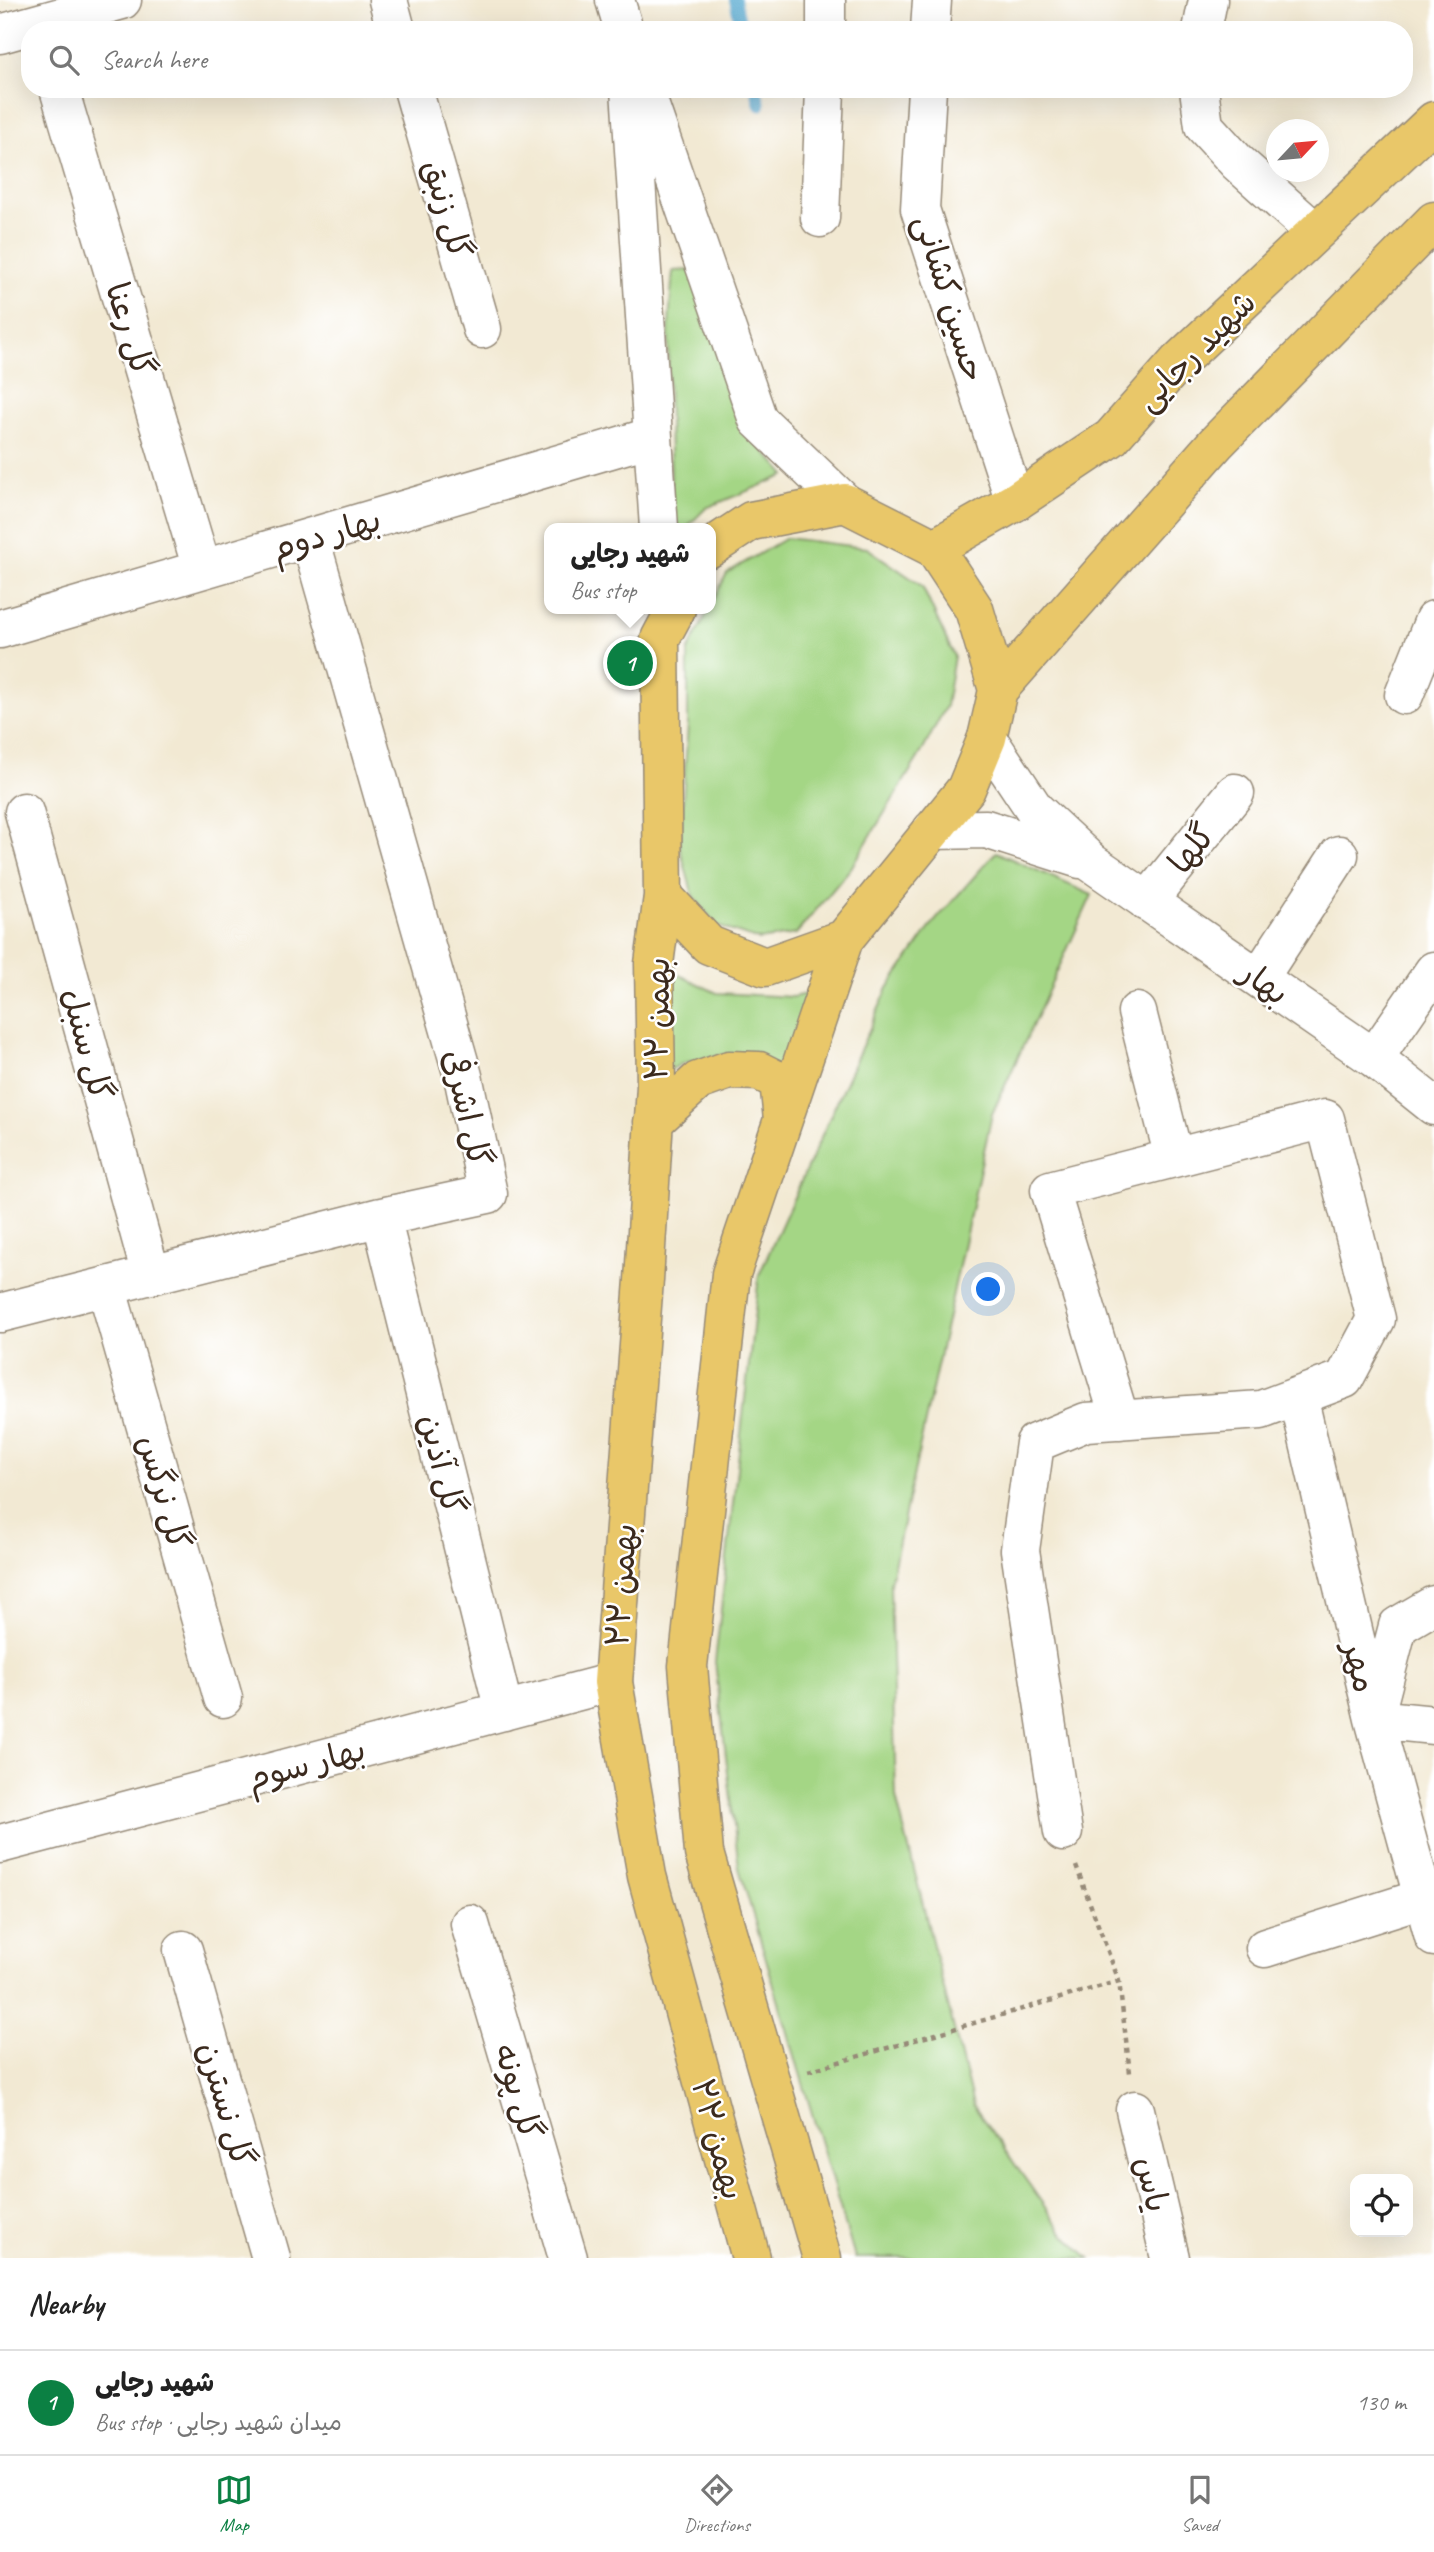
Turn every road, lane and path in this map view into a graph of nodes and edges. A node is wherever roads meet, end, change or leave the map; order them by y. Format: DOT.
graph roads {
  1 [pos="388,0"];
  2 [pos="615,0"];
  3 [pos="825,0"];
  4 [pos="932,0"];
  5 [pos="1208,0"];
  6 [pos="102,3"];
  7 [pos="53,21"];
  8 [pos="394,21"];
  9 [pos="621,21"];
  10 [pos="826,21"];
  11 [pos="931,21"];
  12 [pos="1204,21"];
  13 [pos="21,30"];
  14 [pos="0,34"];
  15 [pos="62,98"];
  16 [pos="416,98"];
  17 [pos="631,98"];
  18 [pos="647,98"];
  19 [pos="825,98"];
  20 [pos="926,98"];
  21 [pos="1200,98"];
  22 [pos="1434,121"];
  23 [pos="820,218"];
  24 [pos="1434,221"];
  25 [pos="1315,232"];
  26 [pos="482,329"];
  27 [pos="651,438"];
  28 [pos="1015,502"];
  29 [pos="845,503"];
  30 [pos="659,523"];
  31 [pos="310,538"];
  32 [pos="716,544"];
  33 [pos="934,548"];
  34 [pos="202,569"];
  35 [pos="666,619"];
  36 [pos="1434,620"];
  37 [pos="0,629"];
  38 [pos="998,690"];
  39 [pos="1404,695"];
  40 [pos="987,738"];
  41 [pos="1235,793"];
  42 [pos="24,813"];
  43 [pos="932,830"];
  44 [pos="1339,855"];
  45 [pos="1092,863"];
  46 [pos="663,896"];
  47 [pos="1147,902"];
  48 [pos="844,939"];
  49 [pos="1434,971"];
  50 [pos="1259,978"];
  51 [pos="1137,1012"];
  52 [pos="1374,1058"];
  53 [pos="1434,1106"];
  54 [pos="783,1120"];
  55 [pos="653,1122"];
  56 [pos="1174,1158"];
  57 [pos="381,1217"];
  58 [pos="151,1275"];
  59 [pos="106,1286"];
  60 [pos="0,1312"];
  61 [pos="1298,1396"];
  62 [pos="1120,1420"];
  63 [pos="1434,1605"];
  64 [pos="613,1682"];
  65 [pos="223,1698"];
  66 [pos="504,1711"];
  67 [pos="1374,1719"];
  68 [pos="1434,1725"];
  69 [pos="1063,1832"];
  70 [pos="0,1844"];
  71 [pos="1423,1898"];
  72 [pos="470,1924"];
  73 [pos="1434,1937"];
  74 [pos="1265,1948"];
  75 [pos="183,1950"];
  76 [pos="1119,1981"];
  77 [pos="770,2081"];
  78 [pos="1135,2110"];
  79 [pos="271,2258"];
  80 [pos="568,2258"];
  81 [pos="751,2258"];
  82 [pos="822,2258"];
  83 [pos="1170,2258"];
  1 -- 8 [label="street"];
  2 -- 9 [label="street"];
  3 -- 10 [label="street"];
  4 -- 11 [label="street"];
  5 -- 12 [label="street"];
  6 -- 7 [label="street"];
  13 -- 14 [label="street"];
  15 -- 34 [label="street, گل رعنا"];
  16 -- 26 [label="street, گل زنبق"];
  17 -- 27 [label="street"];
  18 -- 29 [label="street"];
  19 -- 23 [label="street"];
  20 -- 28 [label="street, حسین کشانی"];
  21 -- 25 [label="street"];
  22 -- 25 [label="main road, شهید رجایی"];
  24 -- 38 [label="main road"];
  25 -- 28 [label="main road, شهید رجایی"];
  27 -- 30 [label="street"];
  27 -- 31 [label="street, بهار دوم"];
  28 -- 33 [label="main road, شهید رجایی"];
  29 -- 32 [label="main road"];
  29 -- 33 [label="main road"];
  31 -- 34 [label="street, بهار دوم"];
  31 -- 57 [label="street, گل اشرفی"];
  33 -- 38 [label="main road"];
  34 -- 37 [label="street, بهار دوم"];
  35 -- 46 [label="main road, ۲۲ بهمن"];
  36 -- 39 [label="street"];
  38 -- 40 [label="main road"];
  40 -- 43 [label="main road"];
  40 -- 45 [label="street"];
  41 -- 47 [label="street, گلها"];
  42 -- 58 [label="street, گل سنبل"];
  43 -- 45 [label="street"];
  43 -- 48 [label="main road"];
  44 -- 50 [label="street"];
  45 -- 47 [label="street, بهار"];
  46 -- 48 [label="main road"];
  46 -- 55 [label="main road, ۲۲ بهمن"];
  47 -- 50 [label="street, بهار"];
  48 -- 54 [label="main road, ۲۲ بهمن"];
  49 -- 52 [label="street"];
  50 -- 52 [label="street, بهار"];
  51 -- 56 [label="street"];
  52 -- 53 [label="street, بهار"];
  54 -- 55 [label="main road"];
  54 -- 77 [label="main road, ۲۲ بهمن"];
  55 -- 64 [label="main road, ۲۲ بهمن"];
  56 -- 61 [label="street"];
  56 -- 62 [label="street"];
  57 -- 58 [label="street, گل اشرفی"];
  57 -- 66 [label="street, گل آذین"];
  58 -- 59 [label="street, گل اشرفی"];
  59 -- 60 [label="street, گل اشرفی"];
  59 -- 65 [label="street, گل نرگس"];
  61 -- 62 [label="street"];
  61 -- 67 [label="street, مهر"];
  62 -- 69 [label="street"];
  63 -- 67 [label="street"];
  64 -- 66 [label="street, بهار سوم"];
  64 -- 81 [label="main road, ۲۲ بهمن"];
  66 -- 70 [label="street, بهار سوم"];
  67 -- 68 [label="street"];
  67 -- 71 [label="street, مهر"];
  69 -- 76 [label="path"];
  71 -- 73 [label="street, مهر"];
  71 -- 74 [label="street"];
  72 -- 80 [label="street, گل پونه"];
  75 -- 79 [label="street, گل نسترن"];
  76 -- 77 [label="path"];
  76 -- 78 [label="path"];
  77 -- 82 [label="main road, ۲۲ بهمن"];
  78 -- 83 [label="street, یاس"];
}
